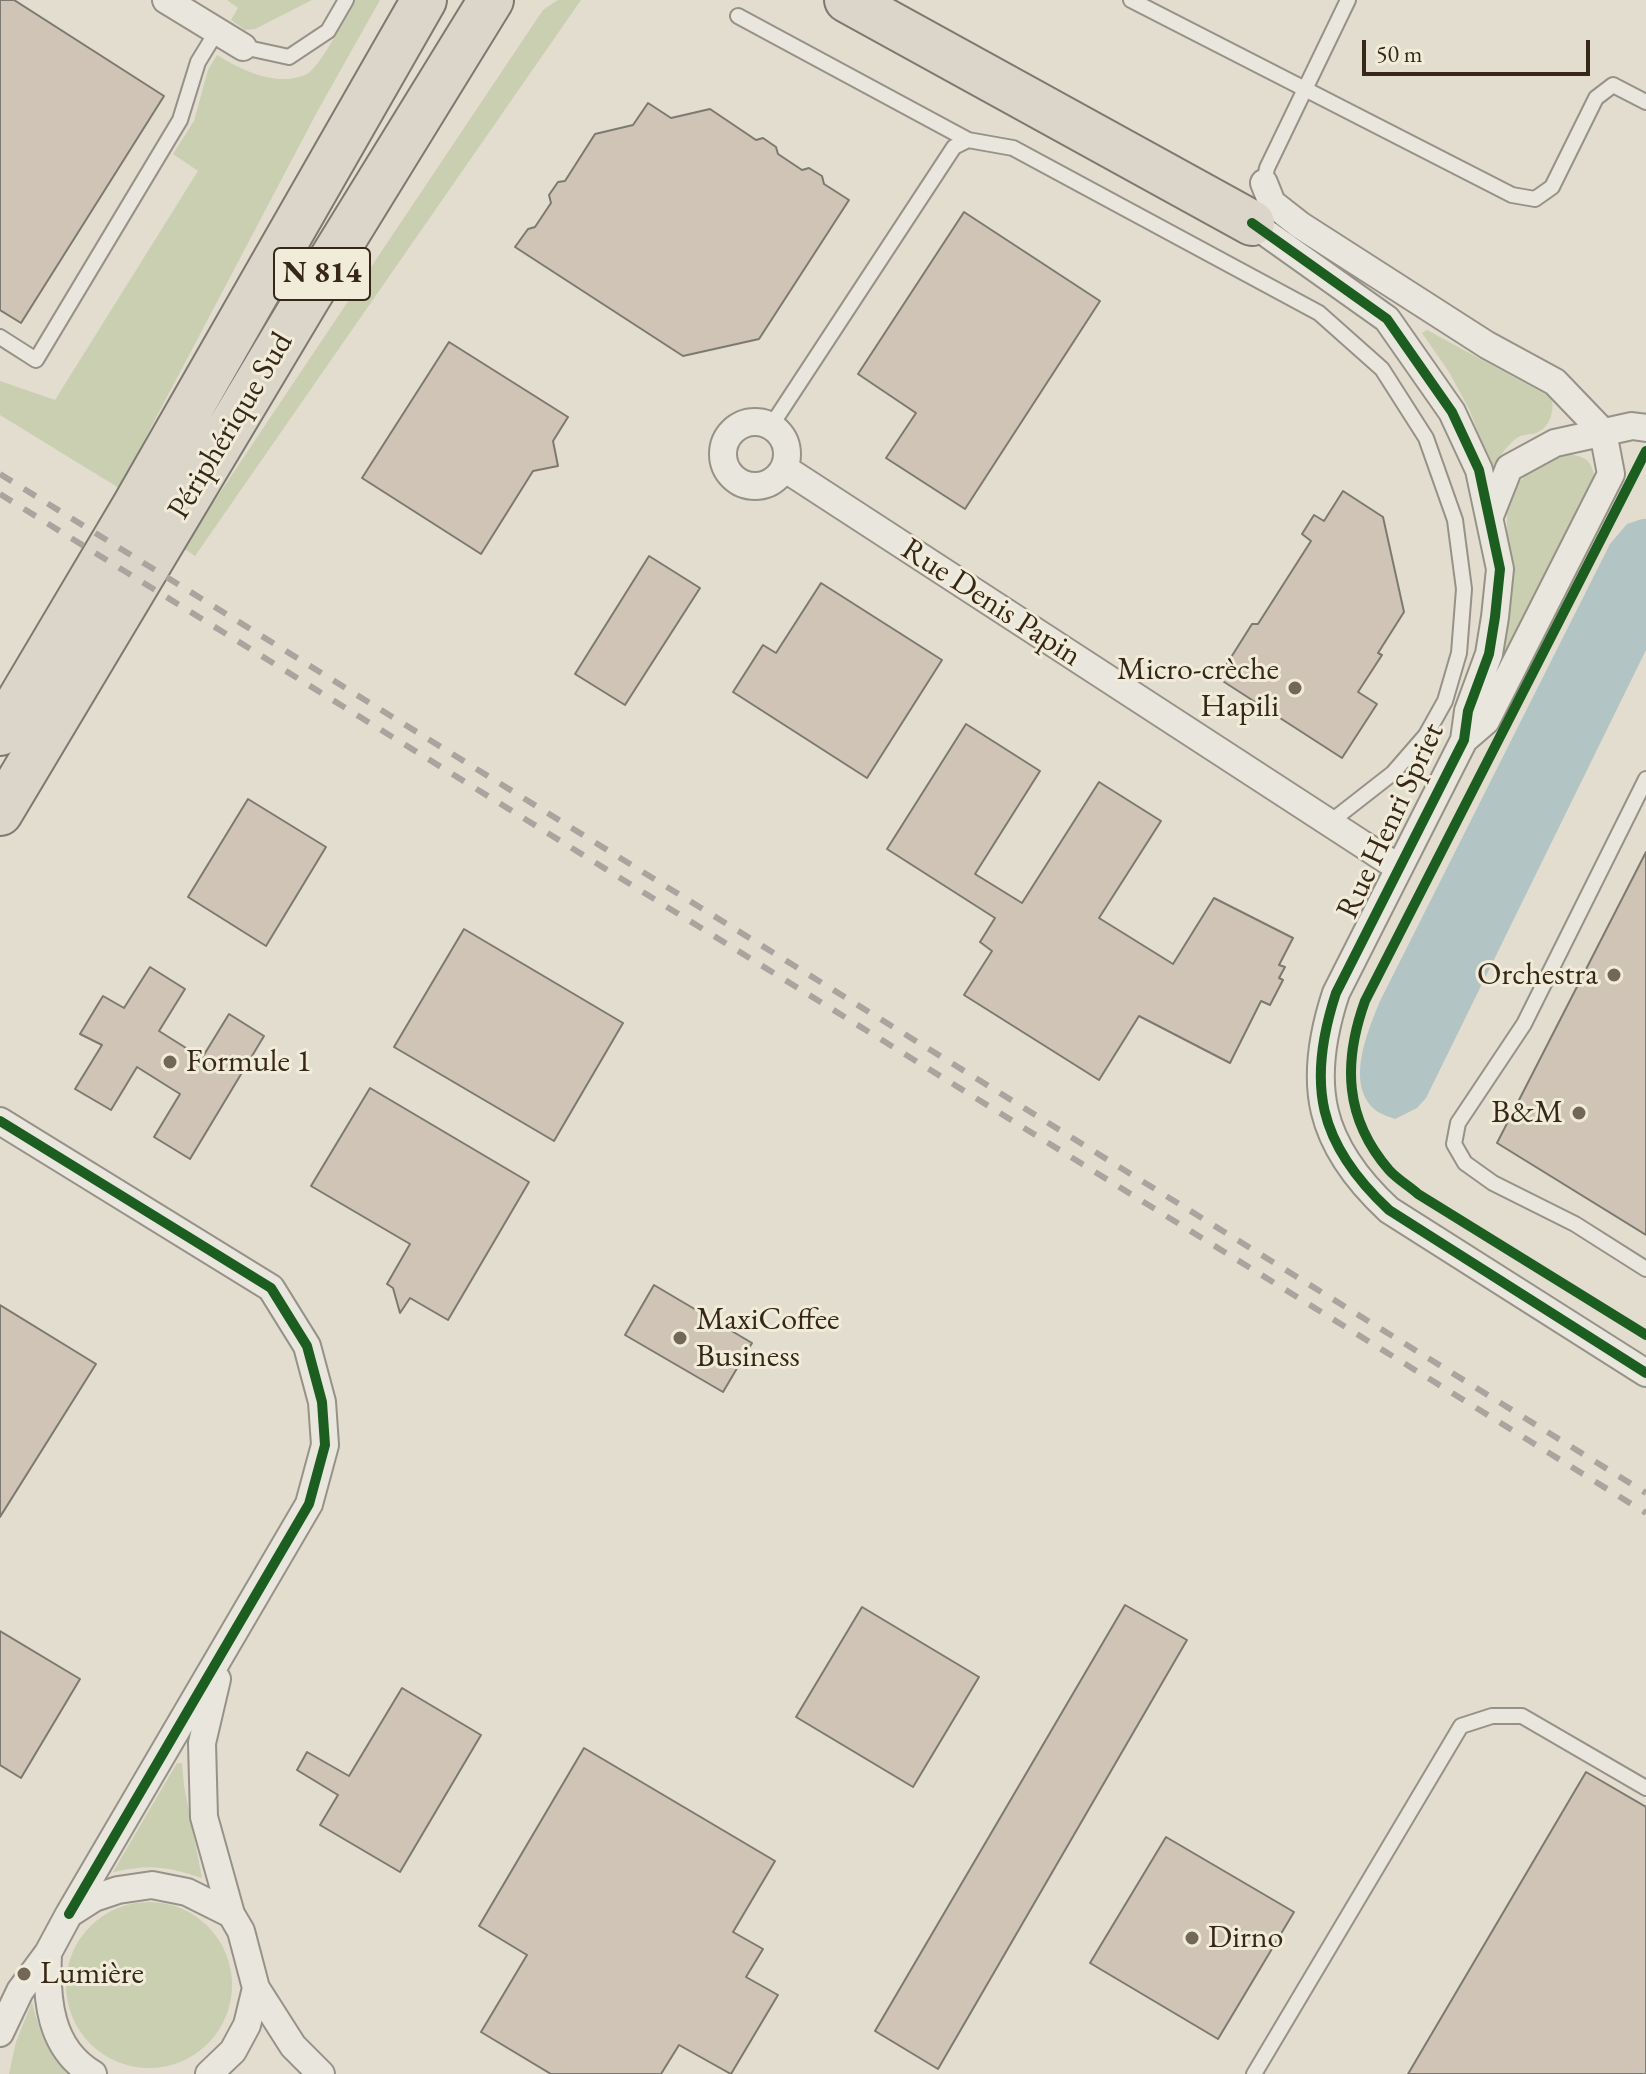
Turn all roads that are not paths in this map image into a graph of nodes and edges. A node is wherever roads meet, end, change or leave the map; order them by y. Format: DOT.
graph roads {
  1 [pos="166,0"];
  2 [pos="346,0"];
  3 [pos="424,0"];
  4 [pos="847,0"];
  5 [pos="1131,0"];
  6 [pos="1348,0"];
  7 [pos="494,5"];
  8 [pos="738,16"];
  9 [pos="217,31"];
  10 [pos="243,47"];
  11 [pos="1306,89"];
  12 [pos="1646,102"];
  13 [pos="968,140"];
  14 [pos="1258,203"];
  15 [pos="0,337"];
  16 [pos="771,426"];
  17 [pos="1646,428"];
  18 [pos="1603,432"];
  19 [pos="784,468"];
  20 [pos="1490,516"];
  21 [pos="0,733"];
  22 [pos="1464,740"];
  23 [pos="1646,779"];
  24 [pos="0,813"];
  25 [pos="1329,823"];
  26 [pos="1399,868"];
  27 [pos="0,1121"];
  28 [pos="1646,1269"];
  29 [pos="1646,1373"];
  30 [pos="225,1648"];
  31 [pos="1646,1788"];
  32 [pos="69,1914"];
  33 [pos="231,1914"];
  34 [pos="48,1953"];
  35 [pos="256,1988"];
  36 [pos="0,2033"];
  37 [pos="93,2074"];
  38 [pos="209,2074"];
  39 [pos="321,2074"];
  40 [pos="1254,2074"];
  1 -- 9 [label="street"];
  2 -- 10 [label="lane"];
  3 -- 21 [label="highway, Périphérique Sud / N 814"];
  4 -- 14 [label="highway"];
  5 -- 11 [label="lane"];
  6 -- 11 [label="lane"];
  7 -- 24 [label="highway, Périphérique Sud / N 814"];
  8 -- 13 [label="lane"];
  9 -- 10 [label="street"];
  9 -- 15 [label="lane"];
  11 -- 12 [label="lane"];
  11 -- 14 [label="lane"];
  13 -- 16 [label="lane"];
  13 -- 25 [label="lane"];
  14 -- 18 [label="street"];
  14 -- 20 [label="street, Rue Henri Spriet"];
  16 -- 19 [label="street"];
  16 -- 19 [label="street"];
  17 -- 18 [label="street"];
  18 -- 20 [label="street"];
  18 -- 22 [label="street"];
  19 -- 25 [label="street, Rue Denis Papin"];
  20 -- 22 [label="street, Rue Henri Spriet"];
  22 -- 26 [label="street, Rue Henri Spriet"];
  23 -- 28 [label="lane"];
  25 -- 26 [label="street, Rue Denis Papin"];
  26 -- 29 [label="street, Rue Henri Spriet"];
  27 -- 30 [label="street"];
  30 -- 32 [label="street"];
  30 -- 33 [label="street"];
  31 -- 40 [label="lane"];
  32 -- 33 [label="street"];
  32 -- 34 [label="street"];
  33 -- 35 [label="street"];
  34 -- 36 [label="street"];
  34 -- 37 [label="street"];
  35 -- 38 [label="street"];
  35 -- 39 [label="street"];
}
